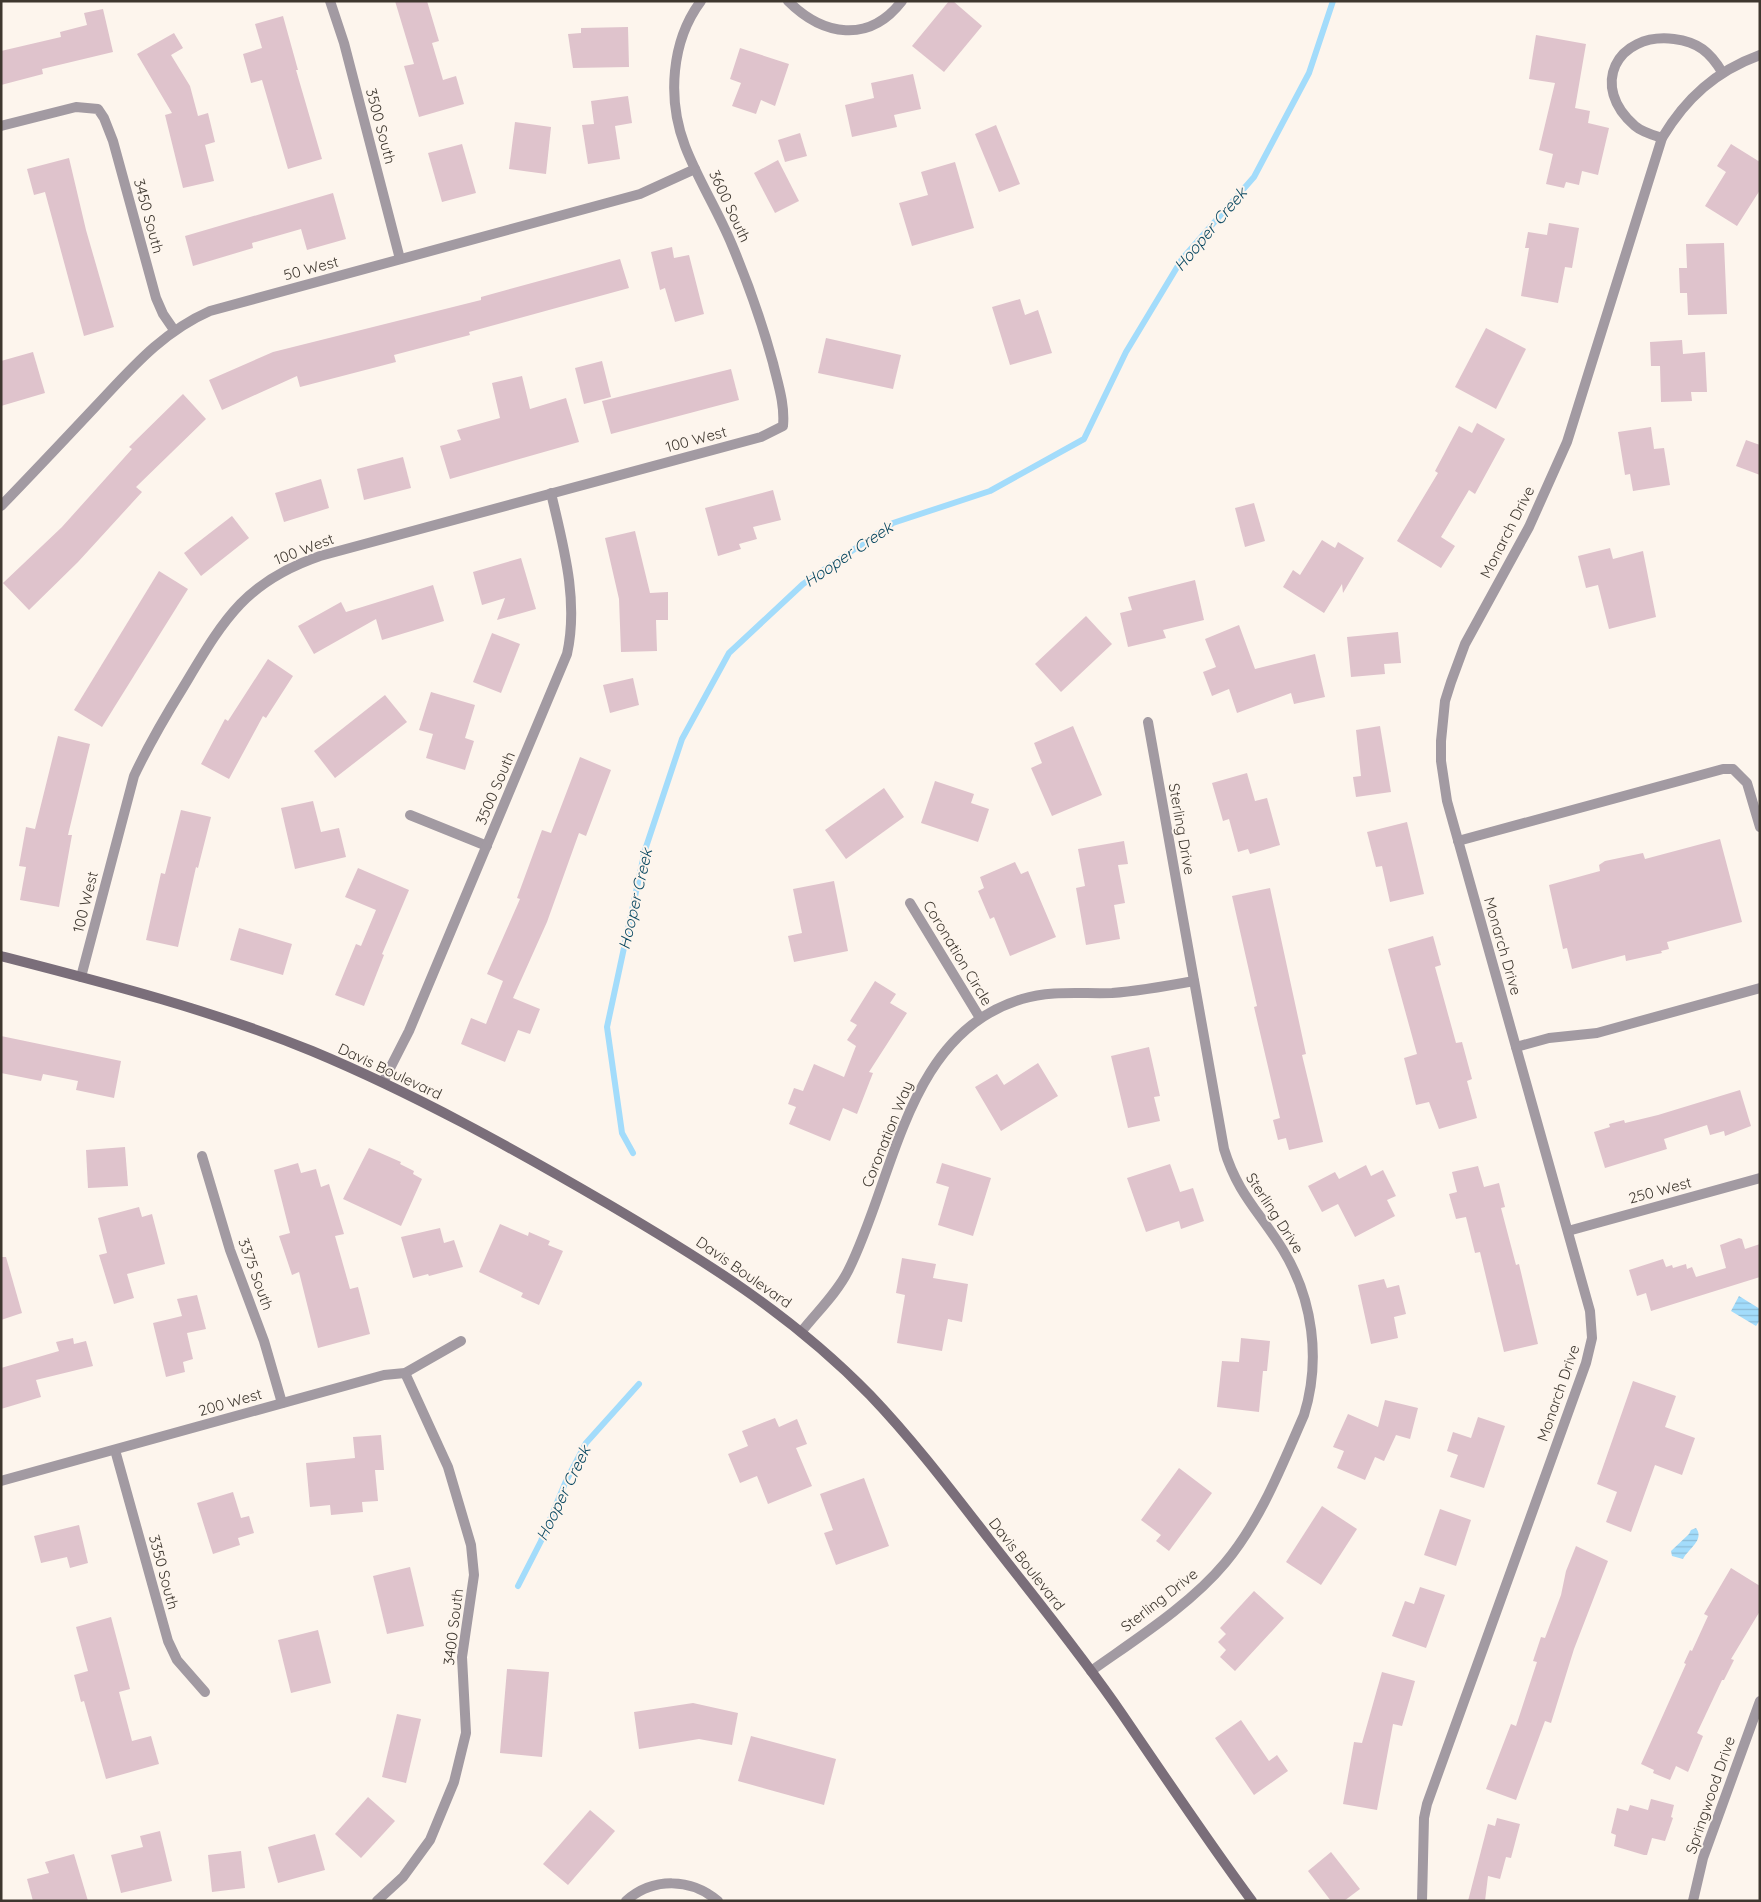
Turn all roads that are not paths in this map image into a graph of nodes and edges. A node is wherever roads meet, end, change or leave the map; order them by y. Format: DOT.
graph roads {
  1 [pos="330,1"];
  2 [pos="701,1"];
  3 [pos="788,1"];
  4 [pos="902,1"];
  5 [pos="1760,55"];
  6 [pos="1722,72"];
  7 [pos="1,126"];
  8 [pos="1662,138"];
  9 [pos="695,169"];
  10 [pos="400,258"];
  11 [pos="174,330"];
  12 [pos="783,426"];
  13 [pos="551,493"];
  14 [pos="1,506"];
  15 [pos="1148,722"];
  16 [pos="410,815"];
  17 [pos="1760,827"];
  18 [pos="1458,841"];
  19 [pos="487,846"];
  20 [pos="910,903"];
  21 [pos="1,956"];
  22 [pos="81,977"];
  23 [pos="1194,981"];
  24 [pos="1760,988"];
  25 [pos="980,1018"];
  26 [pos="1516,1047"];
  27 [pos="383,1082"];
  28 [pos="202,1156"];
  29 [pos="1760,1178"];
  30 [pos="1568,1231"];
  31 [pos="802,1331"];
  32 [pos="461,1340"];
  33 [pos="405,1373"];
  34 [pos="282,1403"];
  35 [pos="115,1450"];
  36 [pos="1,1481"];
  37 [pos="1091,1671"];
  38 [pos="205,1692"];
  39 [pos="1760,1701"];
  40 [pos="377,1901"];
  41 [pos="626,1901"];
  42 [pos="718,1901"];
  43 [pos="1252,1901"];
  44 [pos="1422,1901"];
  45 [pos="1693,1901"];
  1 -- 10 [label="street, 3500 South"];
  2 -- 9 [label="street, 3600 South"];
  3 -- 4 [label="street"];
  5 -- 6 [label="street, Monarch Drive"];
  6 -- 8 [label="street, Monarch Drive"];
  6 -- 8 [label="street"];
  7 -- 11 [label="street, 3450 South"];
  8 -- 18 [label="street, Monarch Drive"];
  9 -- 10 [label="street, 50 West"];
  9 -- 12 [label="street, 3600 South"];
  10 -- 11 [label="street, 50 West"];
  11 -- 14 [label="street, 50 West"];
  12 -- 13 [label="street, 100 West"];
  13 -- 19 [label="street, 3500 South"];
  13 -- 22 [label="street, 100 West"];
  15 -- 23 [label="street, Sterling Drive"];
  16 -- 19 [label="street"];
  17 -- 18 [label="street"];
  18 -- 26 [label="street, Monarch Drive"];
  19 -- 27 [label="street, 3500 South"];
  20 -- 25 [label="street, Coronation Circle"];
  21 -- 22 [label="street, Davis Boulevard"];
  22 -- 27 [label="street, Davis Boulevard"];
  23 -- 25 [label="street, Coronation Way"];
  23 -- 37 [label="street, Sterling Drive"];
  24 -- 26 [label="street"];
  25 -- 31 [label="street, Coronation Way"];
  26 -- 30 [label="street, Monarch Drive"];
  27 -- 31 [label="street, Davis Boulevard"];
  28 -- 34 [label="street, 3375 South"];
  29 -- 30 [label="street, 250 West"];
  30 -- 44 [label="street, Monarch Drive"];
  31 -- 37 [label="street, Davis Boulevard"];
  32 -- 33 [label="street, 200 West"];
  33 -- 34 [label="street, 200 West"];
  33 -- 40 [label="street, 3400 South"];
  34 -- 35 [label="street, 200 West"];
  35 -- 36 [label="street, 200 West"];
  35 -- 38 [label="street, 3350 South"];
  37 -- 43 [label="street, Davis Boulevard"];
  39 -- 45 [label="street, Springwood Drive"];
  41 -- 42 [label="street"];
}
